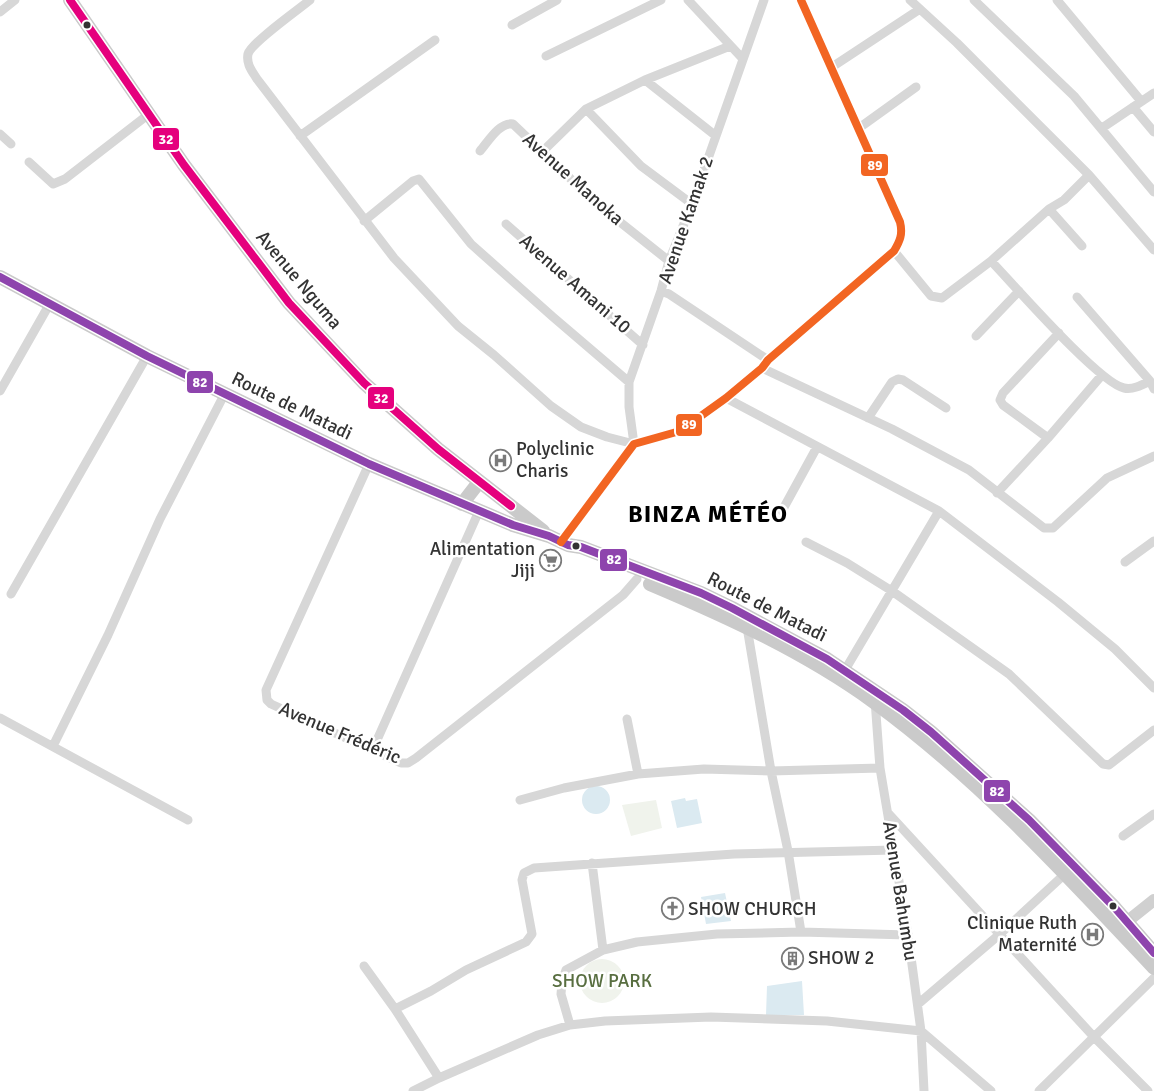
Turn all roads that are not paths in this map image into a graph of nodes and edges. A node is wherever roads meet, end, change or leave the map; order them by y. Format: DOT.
graph roads {
  1 [pos="14,0"];
  2 [pos="70,0"];
  3 [pos="310,0"];
  4 [pos="557,0"];
  5 [pos="661,0"];
  6 [pos="688,0"];
  7 [pos="764,0"];
  8 [pos="910,0"];
  9 [pos="974,0"];
  10 [pos="1057,0"];
  11 [pos="805,2"];
  12 [pos="920,9"];
  13 [pos="0,12"];
  14 [pos="512,25"];
  15 [pos="435,40"];
  16 [pos="730,46"];
  17 [pos="546,56"];
  18 [pos="743,59"];
  19 [pos="832,67"];
  20 [pos="646,80"];
  21 [pos="916,87"];
  22 [pos="1154,93"];
  23 [pos="1140,101"];
  24 [pos="1133,107"];
  25 [pos="586,109"];
  26 [pos="149,114"];
  27 [pos="859,128"];
  28 [pos="1102,128"];
  29 [pos="1154,132"];
  30 [pos="0,134"];
  31 [pos="300,136"];
  32 [pos="716,136"];
  33 [pos="11,144"];
  34 [pos="480,151"];
  35 [pos="543,151"];
  36 [pos="29,162"];
  37 [pos="1090,175"];
  38 [pos="1154,192"];
  39 [pos="692,204"];
  40 [pos="1049,209"];
  41 [pos="364,221"];
  42 [pos="506,224"];
  43 [pos="1082,246"];
  44 [pos="1154,250"];
  45 [pos="894,251"];
  46 [pos="669,261"];
  47 [pos="991,261"];
  48 [pos="0,277"];
  49 [pos="661,291"];
  50 [pos="1018,291"];
  51 [pos="1077,297"];
  52 [pos="49,305"];
  53 [pos="1059,333"];
  54 [pos="976,336"];
  55 [pos="643,344"];
  56 [pos="147,356"];
  57 [pos="768,360"];
  58 [pos="762,368"];
  59 [pos="1102,375"];
  60 [pos="629,382"];
  61 [pos="1152,385"];
  62 [pos="0,391"];
  63 [pos="224,395"];
  64 [pos="726,398"];
  65 [pos="946,408"];
  66 [pos="868,418"];
  67 [pos="1048,438"];
  68 [pos="634,444"];
  69 [pos="817,447"];
  70 [pos="1154,456"];
  71 [pos="369,464"];
  72 [pos="479,482"];
  73 [pos="997,493"];
  74 [pos="462,504"];
  75 [pos="479,511"];
  76 [pos="782,511"];
  77 [pos="939,511"];
  78 [pos="560,541"];
  79 [pos="806,542"];
  80 [pos="1154,542"];
  81 [pos="1125,562"];
  82 [pos="637,578"];
  83 [pos="892,592"];
  84 [pos="10,594"];
  85 [pos="729,613"];
  86 [pos="747,627"];
  87 [pos="845,670"];
  88 [pos="1154,688"];
  89 [pos="876,698"];
  90 [pos="0,718"];
  91 [pos="627,719"];
  92 [pos="1154,730"];
  93 [pos="53,746"];
  94 [pos="373,749"];
  95 [pos="880,768"];
  96 [pos="771,771"];
  97 [pos="638,774"];
  98 [pos="991,793"];
  99 [pos="520,800"];
  100 [pos="888,812"];
  101 [pos="1154,814"];
  102 [pos="188,820"];
  103 [pos="1123,836"];
  104 [pos="894,850"];
  105 [pos="788,852"];
  106 [pos="592,864"];
  107 [pos="1066,873"];
  108 [pos="1154,900"];
  109 [pos="1122,926"];
  110 [pos="801,932"];
  111 [pos="1000,934"];
  112 [pos="908,935"];
  113 [pos="603,950"];
  114 [pos="1154,953"];
  115 [pos="364,966"];
  116 [pos="1154,968"];
  117 [pos="1154,978"];
  118 [pos="918,1004"];
  119 [pos="395,1009"];
  120 [pos="570,1026"];
  121 [pos="921,1031"];
  122 [pos="1094,1037"];
  123 [pos="440,1078"];
  124 [pos="413,1091"];
  125 [pos="924,1091"];
  126 [pos="991,1091"];
  127 [pos="1039,1091"];
  128 [pos="1148,1091"];
  1 -- 13 [label="street"];
  2 -- 26 [label="main road, Avenue Nguma"];
  3 -- 31 [label="street"];
  4 -- 14 [label="street"];
  5 -- 17 [label="street"];
  6 -- 16 [label="street"];
  7 -- 18 [label="street, Avenue Kamak 2"];
  8 -- 12 [label="street"];
  9 -- 28 [label="street"];
  10 -- 23 [label="street"];
  11 -- 19 [label="street"];
  12 -- 19 [label="street"];
  12 -- 37 [label="street"];
  15 -- 31 [label="street"];
  16 -- 18 [label="street"];
  16 -- 20 [label="street"];
  18 -- 32 [label="street, Avenue Kamak 2"];
  19 -- 27 [label="street"];
  20 -- 25 [label="street"];
  20 -- 32 [label="street"];
  21 -- 27 [label="street"];
  22 -- 23 [label="street"];
  23 -- 24 [label="street"];
  24 -- 28 [label="street"];
  24 -- 29 [label="street"];
  25 -- 35 [label="street"];
  25 -- 39 [label="street"];
  26 -- 36 [label="street"];
  26 -- 72 [label="main road, Avenue Nguma"];
  27 -- 45 [label="street"];
  28 -- 38 [label="street"];
  30 -- 33 [label="street"];
  31 -- 41 [label="street"];
  32 -- 39 [label="street, Avenue Kamak 2"];
  34 -- 35 [label="street, Avenue Manoka"];
  35 -- 46 [label="street, Avenue Manoka"];
  37 -- 40 [label="street"];
  37 -- 44 [label="street"];
  39 -- 46 [label="street, Avenue Kamak 2"];
  40 -- 43 [label="street"];
  40 -- 47 [label="street"];
  41 -- 60 [label="street"];
  41 -- 68 [label="street"];
  42 -- 55 [label="street, Avenue Amani 10"];
  45 -- 47 [label="street"];
  45 -- 57 [label="street"];
  46 -- 49 [label="street, Avenue Kamak 2"];
  47 -- 50 [label="street"];
  48 -- 52 [label="main road, Route de Matadi"];
  49 -- 55 [label="street, Avenue Kamak 2"];
  49 -- 57 [label="street"];
  50 -- 53 [label="street"];
  50 -- 54 [label="street"];
  51 -- 61 [label="street"];
  52 -- 56 [label="main road, Route de Matadi"];
  52 -- 62 [label="street"];
  53 -- 59 [label="street"];
  53 -- 67 [label="street"];
  55 -- 60 [label="street, Avenue Kamak 2"];
  56 -- 63 [label="main road, Route de Matadi"];
  56 -- 84 [label="street"];
  57 -- 58 [label="street"];
  58 -- 64 [label="street"];
  58 -- 66 [label="street"];
  59 -- 61 [label="street"];
  59 -- 67 [label="street"];
  60 -- 68 [label="street, Avenue Kamak 2"];
  63 -- 71 [label="main road, Route de Matadi"];
  63 -- 93 [label="street"];
  64 -- 68 [label="street"];
  64 -- 69 [label="street"];
  65 -- 66 [label="street"];
  66 -- 73 [label="street"];
  67 -- 73 [label="street"];
  68 -- 78 [label="street"];
  69 -- 76 [label="street"];
  69 -- 77 [label="street"];
  70 -- 73 [label="street"];
  71 -- 74 [label="main road, Route de Matadi"];
  71 -- 94 [label="street, Avenue Frédéric"];
  72 -- 74 [label="main road"];
  72 -- 78 [label="main road, Avenue Nguma"];
  74 -- 75 [label="main road, Route de Matadi"];
  75 -- 78 [label="main road, Route de Matadi"];
  75 -- 94 [label="street"];
  77 -- 83 [label="street"];
  77 -- 88 [label="street"];
  78 -- 82 [label="main road, Route de Matadi"];
  78 -- 85 [label="main road, Route de Matadi"];
  79 -- 83 [label="street"];
  80 -- 81 [label="street"];
  82 -- 85 [label="main road, Route de Matadi"];
  82 -- 94 [label="street, Avenue Frédéric"];
  83 -- 87 [label="street"];
  83 -- 92 [label="street"];
  85 -- 86 [label="main road, Route de Matadi"];
  85 -- 87 [label="main road, Route de Matadi"];
  86 -- 89 [label="main road, Route de Matadi"];
  86 -- 96 [label="street"];
  87 -- 89 [label="main road, Route de Matadi"];
  89 -- 95 [label="street, Avenue Bahumbu"];
  89 -- 98 [label="main road, Route de Matadi"];
  90 -- 93 [label="street"];
  91 -- 97 [label="street"];
  93 -- 102 [label="street"];
  95 -- 96 [label="street"];
  95 -- 100 [label="street, Avenue Bahumbu"];
  96 -- 97 [label="street"];
  96 -- 105 [label="street"];
  97 -- 99 [label="street"];
  98 -- 107 [label="main road, Route de Matadi"];
  98 -- 109 [label="main road, Route de Matadi"];
  100 -- 104 [label="street, Avenue Bahumbu"];
  100 -- 111 [label="street"];
  101 -- 103 [label="street"];
  104 -- 105 [label="street"];
  104 -- 112 [label="street, Avenue Bahumbu"];
  105 -- 106 [label="street"];
  105 -- 110 [label="street"];
  106 -- 113 [label="street"];
  106 -- 119 [label="street"];
  107 -- 109 [label="main road, Route de Matadi"];
  107 -- 111 [label="street"];
  108 -- 109 [label="street"];
  109 -- 114 [label="main road, Route de Matadi"];
  109 -- 116 [label="main road, Route de Matadi"];
  110 -- 112 [label="street"];
  110 -- 113 [label="street"];
  111 -- 118 [label="street"];
  111 -- 122 [label="street"];
  112 -- 118 [label="street, Avenue Bahumbu"];
  113 -- 120 [label="street"];
  115 -- 119 [label="street"];
  117 -- 122 [label="street"];
  118 -- 121 [label="street, Avenue Bahumbu"];
  119 -- 123 [label="street"];
  120 -- 121 [label="street"];
  120 -- 123 [label="street"];
  121 -- 125 [label="street, Avenue Bahumbu"];
  121 -- 126 [label="street"];
  122 -- 127 [label="street"];
  122 -- 128 [label="street"];
  123 -- 124 [label="street"];
}
